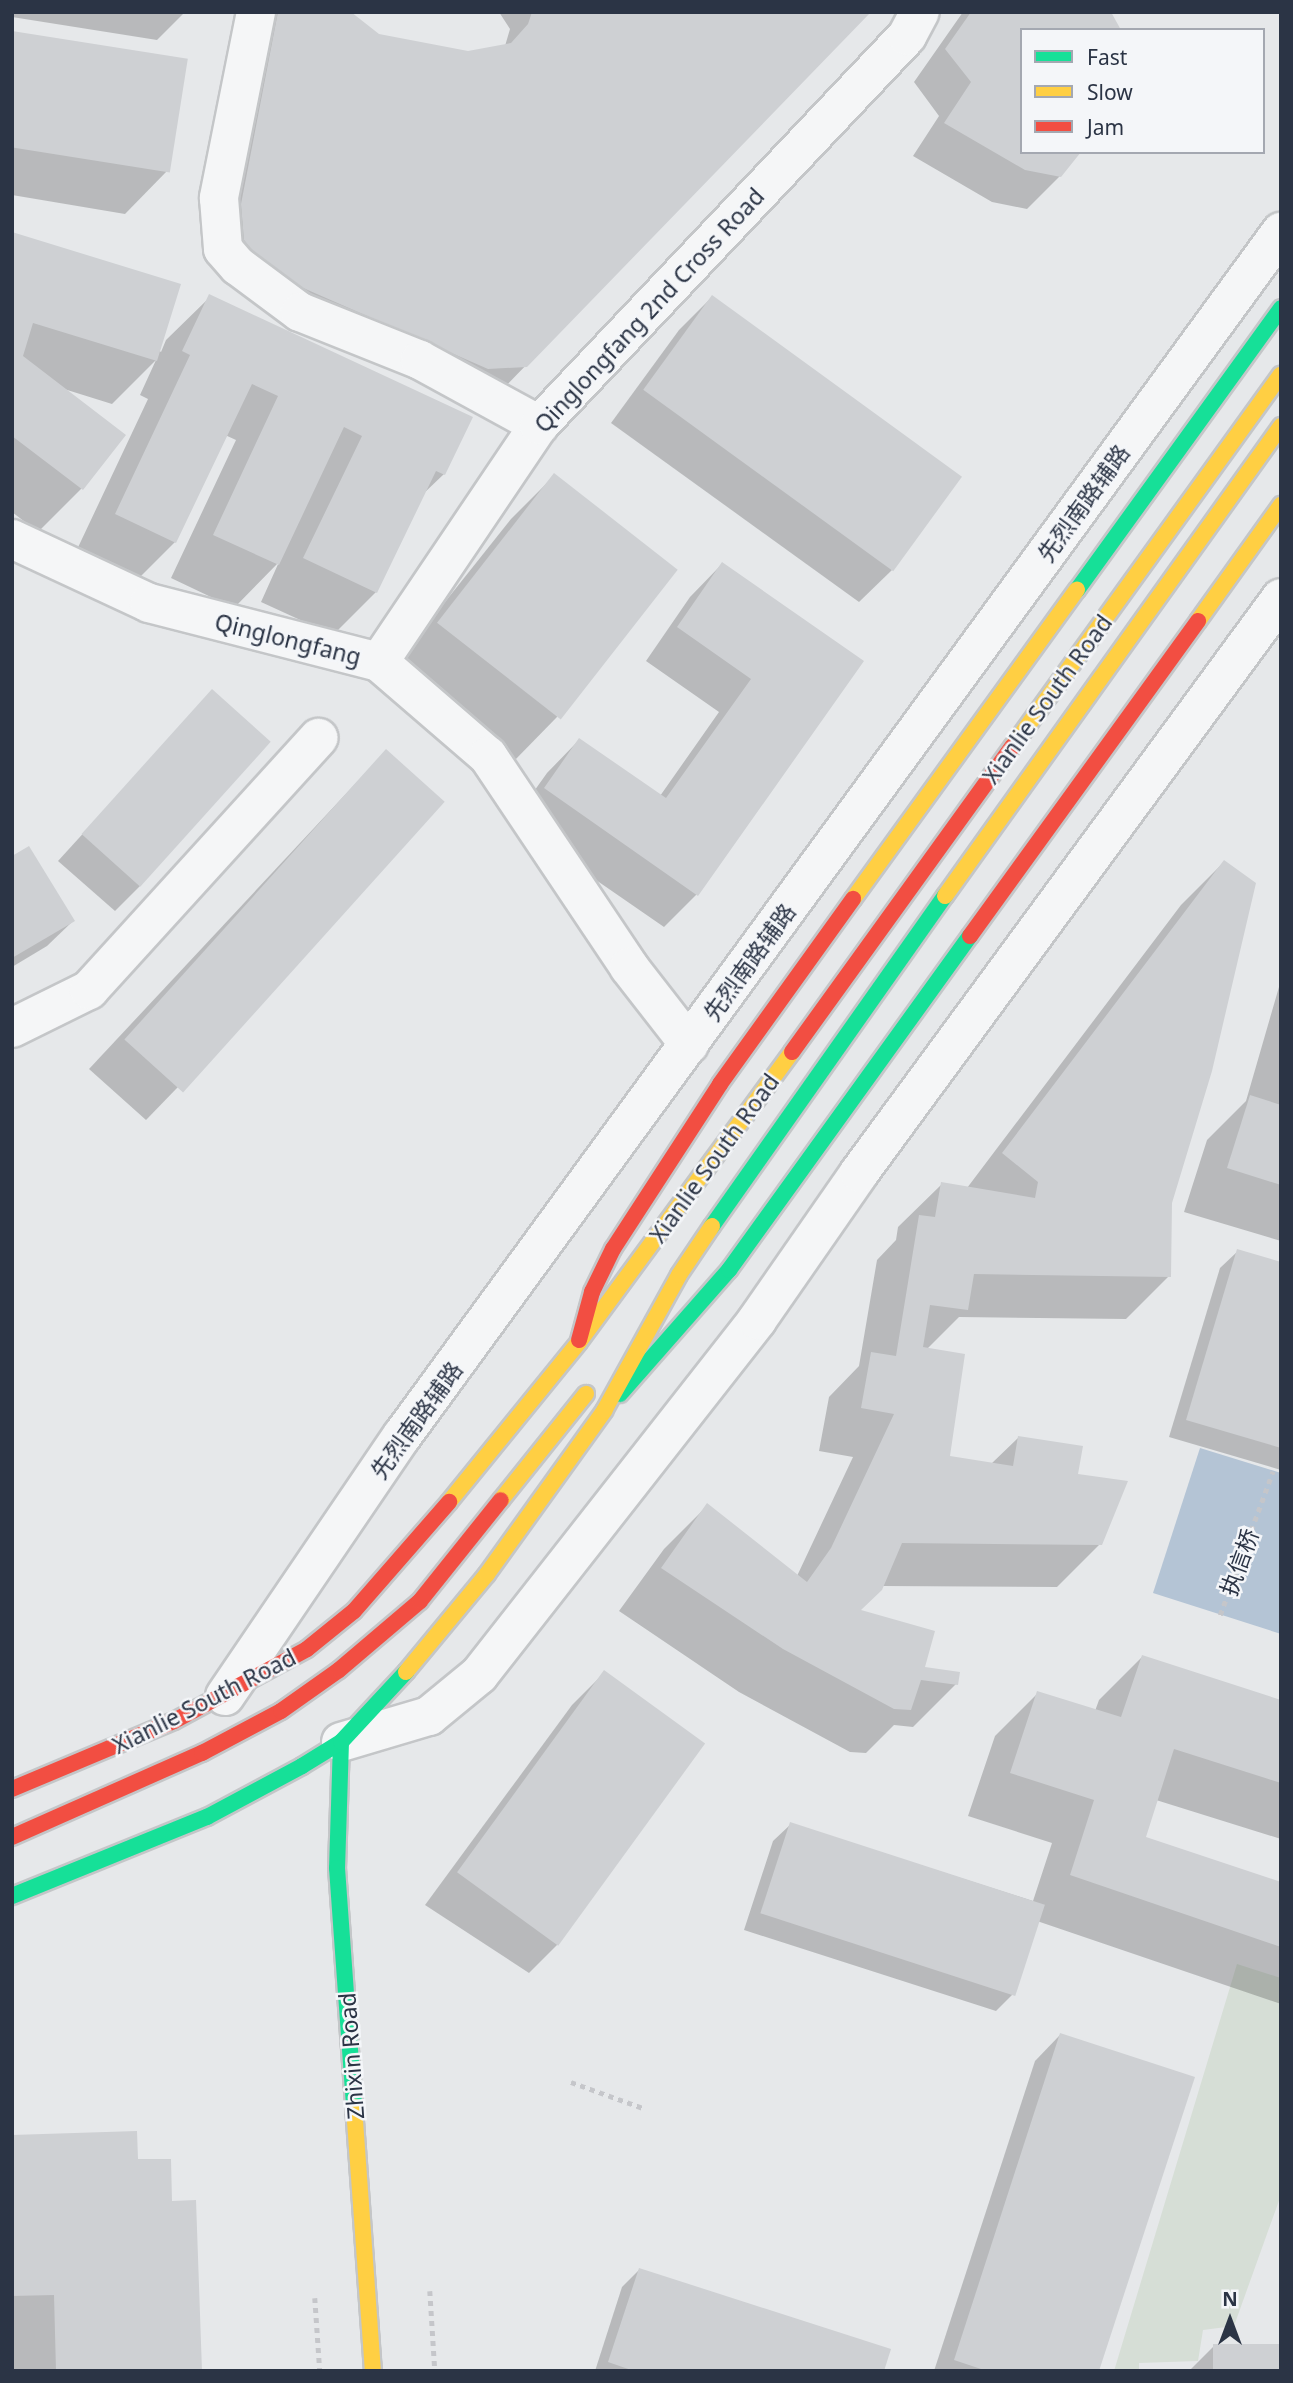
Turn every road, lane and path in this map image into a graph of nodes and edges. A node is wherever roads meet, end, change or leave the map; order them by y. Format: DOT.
graph roads {
  1 [pos="256,12"];
  2 [pos="920,12"];
  3 [pos="1281,232"];
  4 [pos="1281,308"];
  5 [pos="1281,374"];
  6 [pos="539,425"];
  7 [pos="1281,426"];
  8 [pos="1281,505"];
  9 [pos="12,539"];
  10 [pos="1281,598"];
  11 [pos="379,662"];
  12 [pos="318,738"];
  13 [pos="12,1028"];
  14 [pos="689,1044"];
  15 [pos="679,1275"];
  16 [pos="579,1342"];
  17 [pos="612,1360"];
  18 [pos="596,1382"];
  19 [pos="604,1411"];
  20 [pos="1273,1471"];
  21 [pos="1220,1615"];
  22 [pos="225,1696"];
  23 [pos="341,1742"];
  24 [pos="12,1789"];
  25 [pos="12,1838"];
  26 [pos="12,1896"];
  27 [pos="571,2082"];
  28 [pos="643,2108"];
  29 [pos="429,2291"];
  30 [pos="316,2298"];
  31 [pos="320,2371"];
  32 [pos="373,2371"];
  33 [pos="435,2371"];
  1 -- 6 [label="street"];
  2 -- 6 [label="street, Qinglongfang 2nd Cross Road"];
  3 -- 14 [label="street, 先烈南路辅路"];
  4 -- 16 [label="main road"];
  5 -- 16 [label="main road, Xianlie South Road"];
  6 -- 11 [label="street, Qinglongfang 2nd Cross Road"];
  7 -- 15 [label="main road, Xianlie South Road"];
  8 -- 19 [label="main road"];
  9 -- 11 [label="street, Qinglongfang"];
  10 -- 23 [label="street"];
  11 -- 14 [label="street, Qinglongfang"];
  12 -- 13 [label="street"];
  14 -- 22 [label="street, 先烈南路辅路"];
  15 -- 17 [label="main road, Xianlie South Road"];
  15 -- 19 [label="main road, Xianlie South Road"];
  16 -- 22 [label="main road, Xianlie South Road"];
  18 -- 25 [label="main road, Xianlie South Road"];
  19 -- 23 [label="main road, Xianlie South Road"];
  20 -- 21 [label="path, 执信桥"];
  22 -- 24 [label="main road, Xianlie South Road"];
  23 -- 26 [label="main road, Xianlie South Road"];
  23 -- 32 [label="main road, Zhixin Road"];
  27 -- 28 [label="path"];
  29 -- 33 [label="path"];
  30 -- 31 [label="path"];
}
